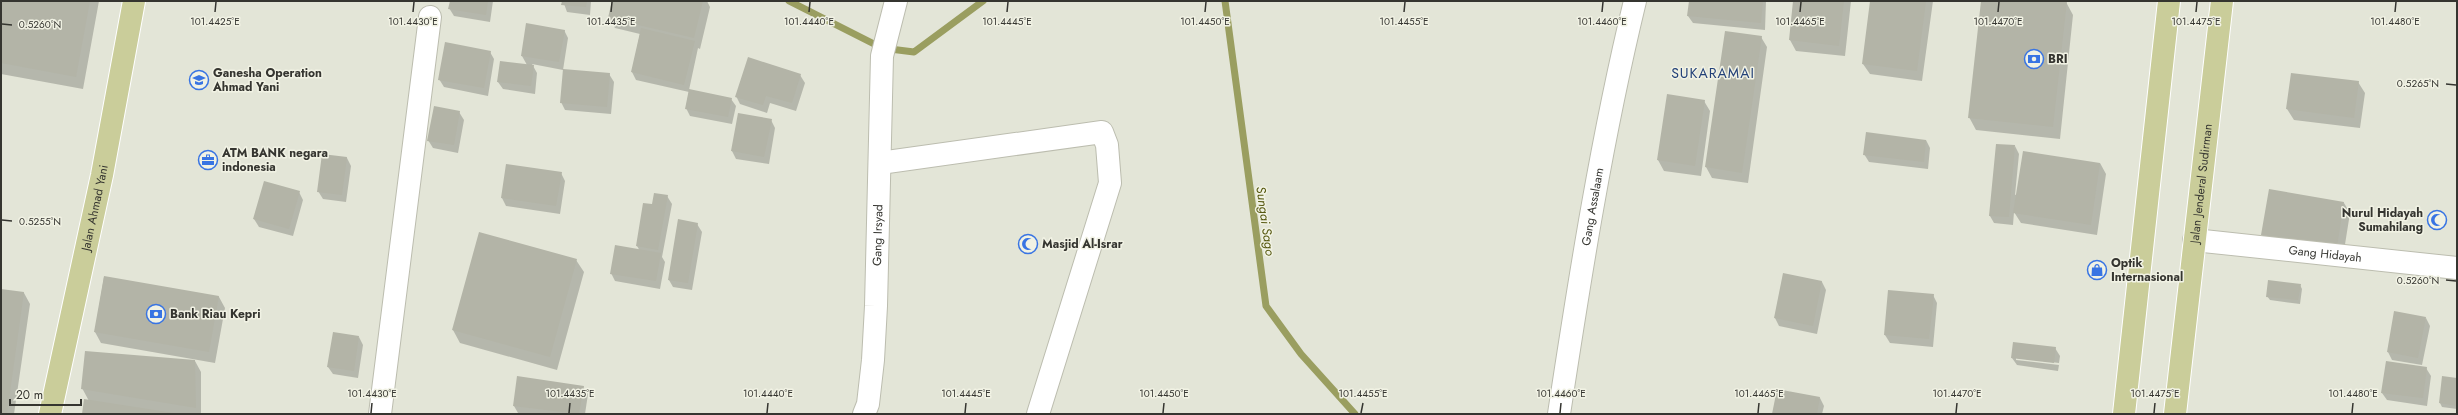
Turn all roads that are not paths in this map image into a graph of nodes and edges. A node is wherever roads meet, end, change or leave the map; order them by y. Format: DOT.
graph roads {
  1 [pos="134,1"];
  2 [pos="896,1"];
  3 [pos="1635,1"];
  4 [pos="2169,1"];
  5 [pos="2222,1"];
  6 [pos="430,17"];
  7 [pos="880,163"];
  8 [pos="2194,240"];
  9 [pos="2457,268"];
  10 [pos="50,414"];
  11 [pos="380,414"];
  12 [pos="864,414"];
  13 [pos="1038,414"];
  14 [pos="1558,414"];
  15 [pos="2124,414"];
  16 [pos="2175,414"];
  1 -- 10 [label="main road, Jalan Ahmad Yani"];
  2 -- 7 [label="street, Gang Irsyad"];
  3 -- 14 [label="street, Gang Assalaam"];
  4 -- 15 [label="main road"];
  5 -- 8 [label="main road, Jalan Jenderal Sudirman"];
  6 -- 11 [label="street"];
  7 -- 12 [label="street, Gang Irsyad"];
  7 -- 13 [label="street"];
  8 -- 9 [label="street, Gang Hidayah"];
  8 -- 16 [label="main road, Jalan Jenderal Sudirman"];
}
